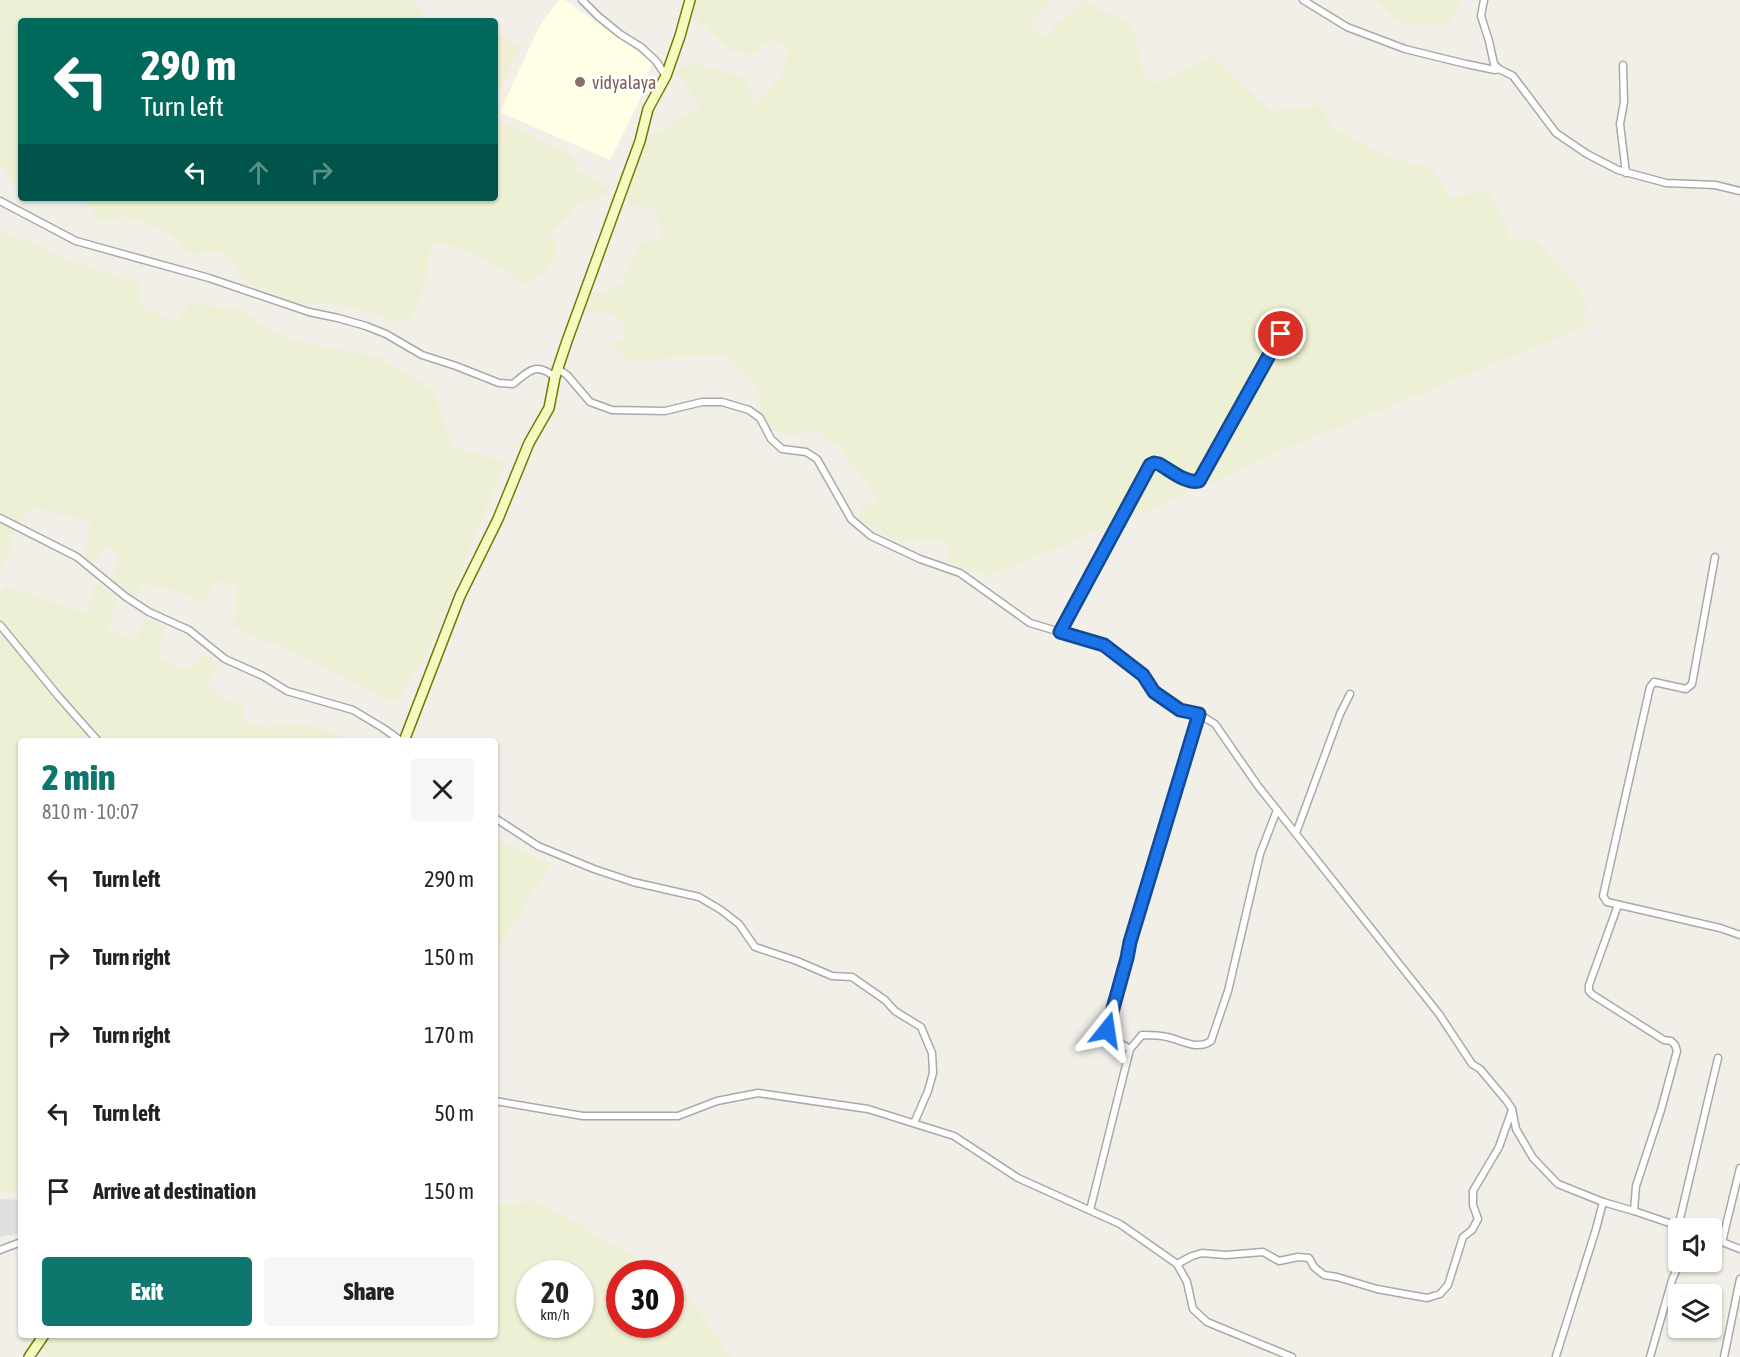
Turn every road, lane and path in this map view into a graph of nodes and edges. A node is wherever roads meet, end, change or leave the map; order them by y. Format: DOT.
graph roads {
  1 [pos="582,0"];
  2 [pos="690,0"];
  3 [pos="1303,0"];
  4 [pos="1484,0"];
  5 [pos="1623,65"];
  6 [pos="1499,69"];
  7 [pos="666,76"];
  8 [pos="1626,172"];
  9 [pos="1740,191"];
  10 [pos="0,201"];
  11 [pos="1281,334"];
  12 [pos="557,373"];
  13 [pos="0,518"];
  14 [pos="1715,557"];
  15 [pos="0,625"];
  16 [pos="1060,632"];
  17 [pos="1350,694"];
  18 [pos="1199,714"];
  19 [pos="95,738"];
  20 [pos="397,738"];
  21 [pos="403,738"];
  22 [pos="1276,810"];
  23 [pos="498,820"];
  24 [pos="1296,833"];
  25 [pos="1618,905"];
  26 [pos="1740,935"];
  27 [pos="1130,1049"];
  28 [pos="1718,1058"];
  29 [pos="498,1102"];
  30 [pos="1512,1109"];
  31 [pos="914,1124"];
  32 [pos="1740,1168"];
  33 [pos="1603,1203"];
  34 [pos="1090,1210"];
  35 [pos="1634,1211"];
  36 [pos="1683,1218"];
  37 [pos="1668,1223"];
  38 [pos="1722,1242"];
  39 [pos="18,1243"];
  40 [pos="1740,1249"];
  41 [pos="0,1250"];
  42 [pos="1177,1264"];
  43 [pos="1676,1272"];
  44 [pos="1740,1279"];
  45 [pos="42,1338"];
  46 [pos="1556,1356"];
  47 [pos="28,1357"];
  48 [pos="1292,1357"];
  49 [pos="1650,1357"];
  50 [pos="1724,1357"];
  1 -- 7 [label="street"];
  2 -- 7 [label="street"];
  3 -- 6 [label="street"];
  4 -- 6 [label="street"];
  5 -- 8 [label="street"];
  6 -- 8 [label="street"];
  7 -- 12 [label="street"];
  8 -- 9 [label="street"];
  10 -- 12 [label="street"];
  11 -- 16 [label="street"];
  12 -- 16 [label="street"];
  12 -- 21 [label="street"];
  13 -- 20 [label="street"];
  14 -- 25 [label="street"];
  15 -- 19 [label="street"];
  16 -- 18 [label="street"];
  17 -- 24 [label="street"];
  18 -- 22 [label="street"];
  18 -- 27 [label="street"];
  22 -- 24 [label="street"];
  22 -- 27 [label="street"];
  23 -- 31 [label="street"];
  24 -- 30 [label="street"];
  25 -- 26 [label="street"];
  25 -- 35 [label="street"];
  27 -- 34 [label="street"];
  28 -- 36 [label="street"];
  29 -- 31 [label="street"];
  30 -- 33 [label="street"];
  30 -- 42 [label="street"];
  31 -- 34 [label="street"];
  32 -- 38 [label="street"];
  33 -- 35 [label="street"];
  33 -- 46 [label="street"];
  34 -- 42 [label="street"];
  35 -- 37 [label="street"];
  38 -- 40 [label="street"];
  39 -- 41 [label="street"];
  42 -- 48 [label="street"];
  43 -- 49 [label="street"];
  44 -- 50 [label="street"];
  45 -- 47 [label="street"];
}
